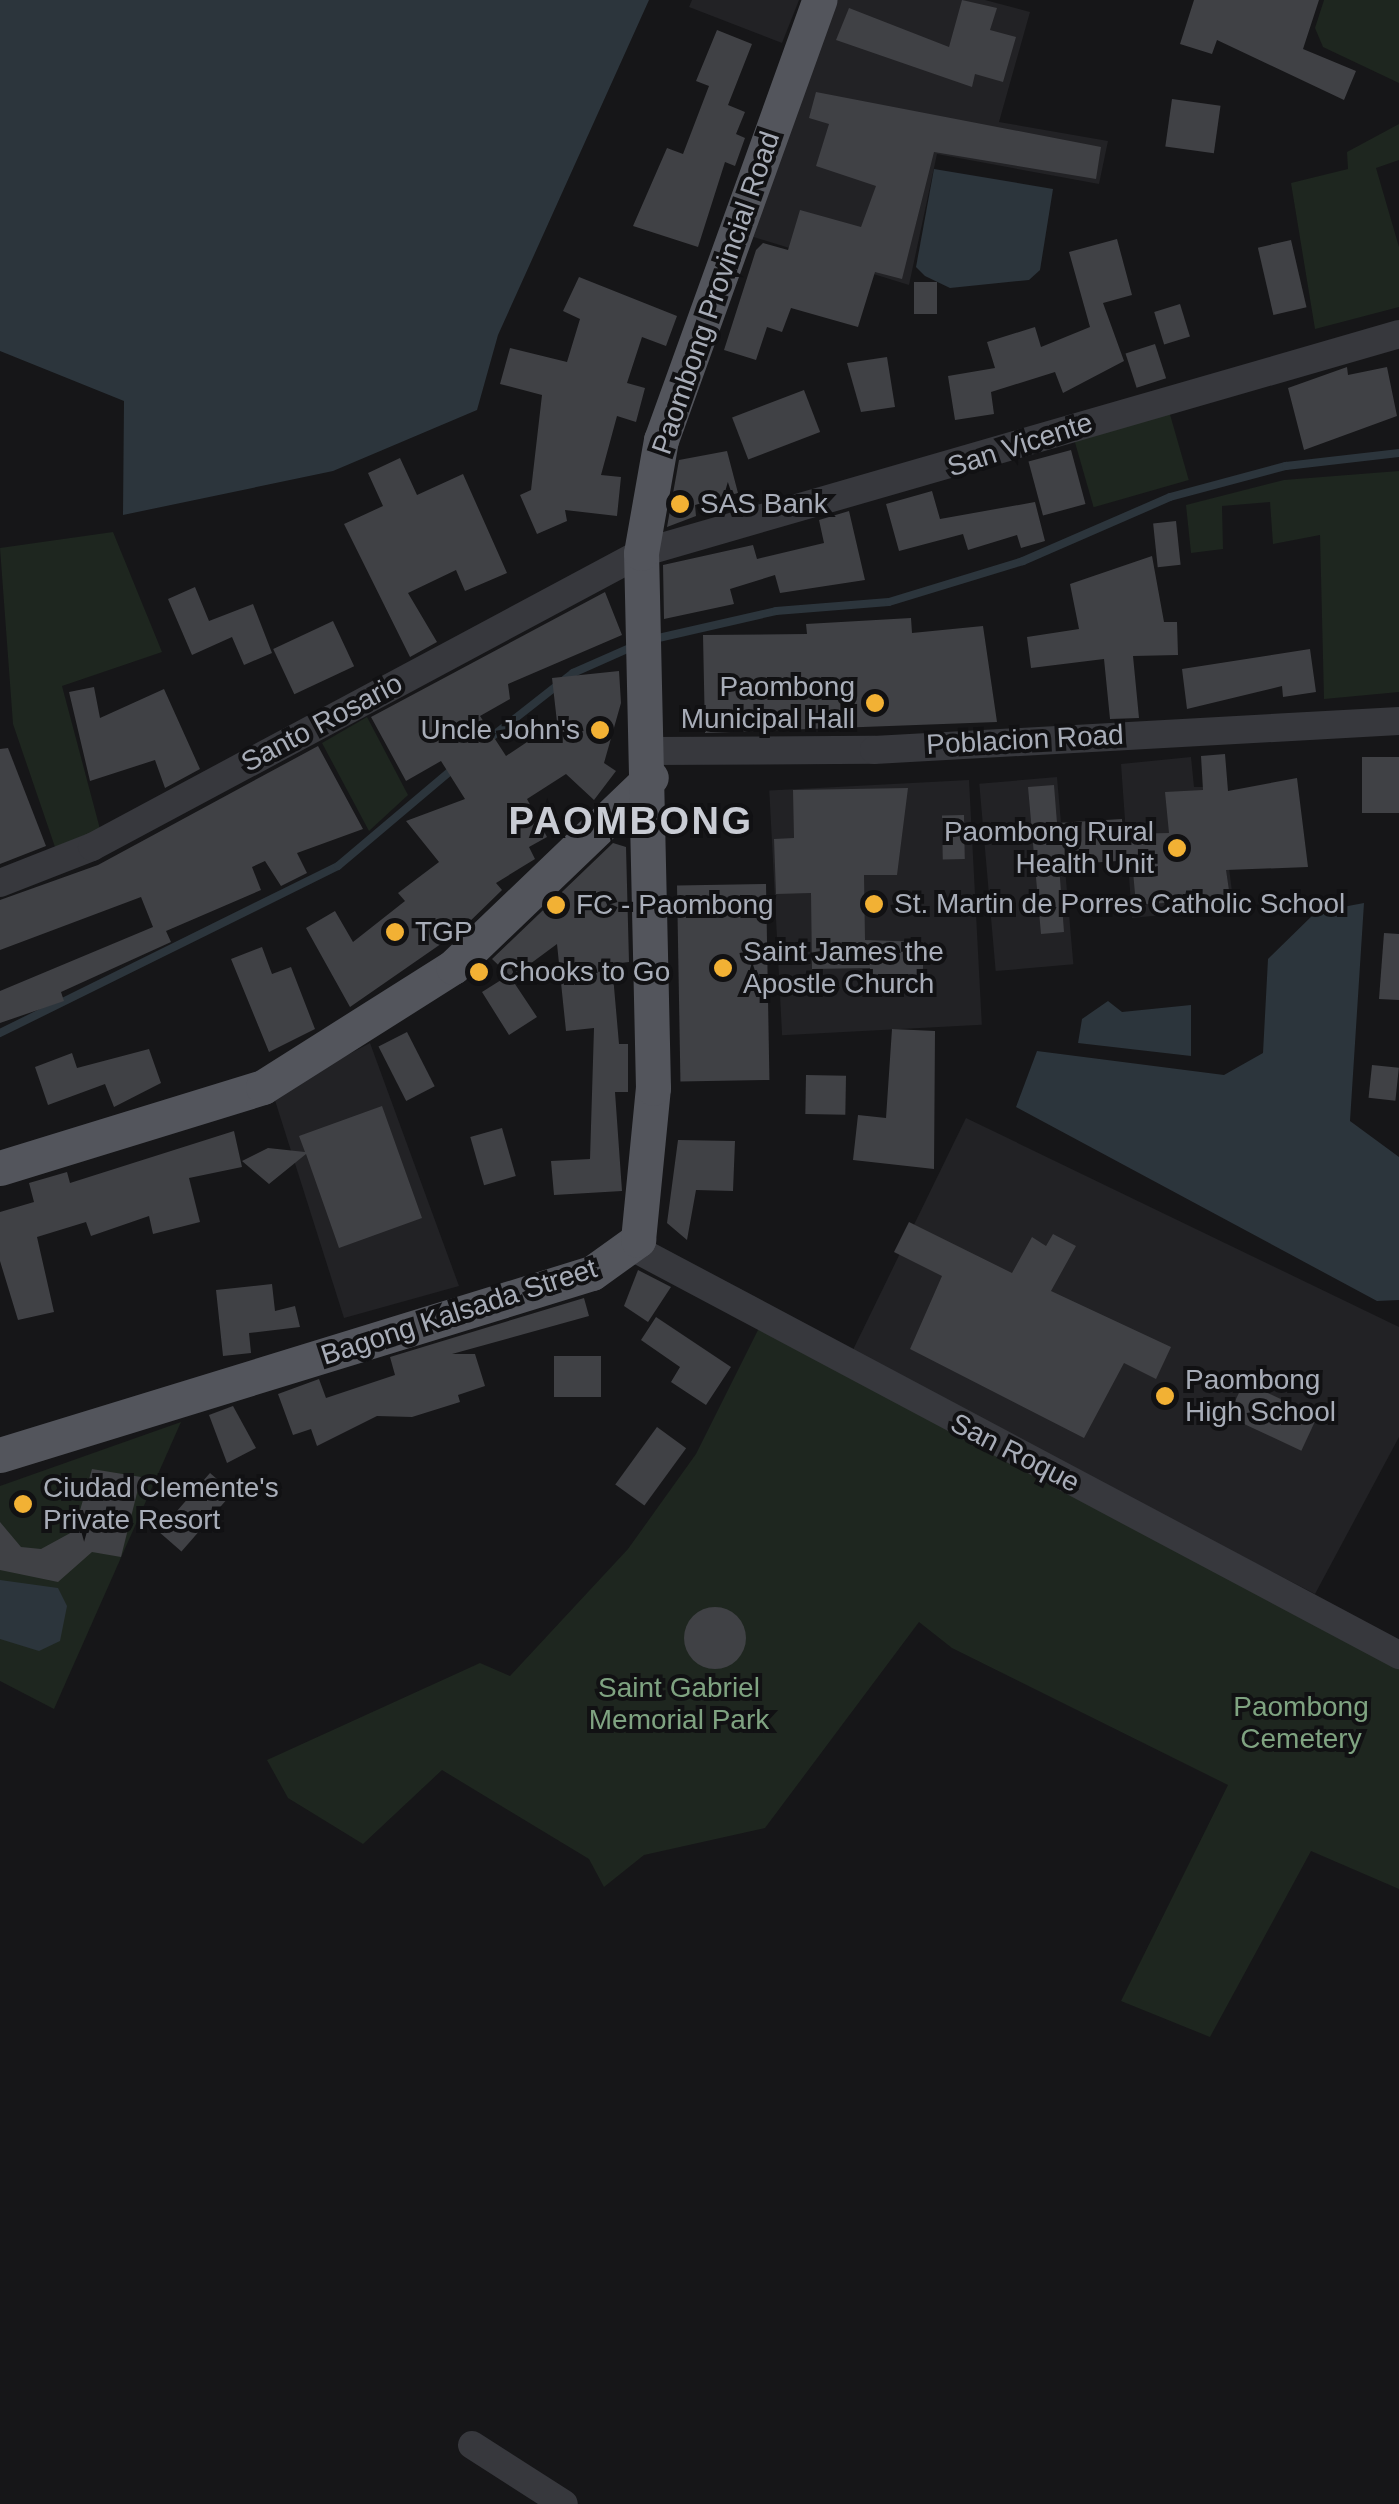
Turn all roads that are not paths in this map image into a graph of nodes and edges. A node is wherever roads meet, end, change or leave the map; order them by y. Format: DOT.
graph roads {
  1 [pos="819,0"];
  2 [pos="1399,334"];
  3 [pos="640,553"];
  4 [pos="1399,721"];
  5 [pos="650,764"];
  6 [pos="0,882"];
  7 [pos="0,1168"];
  8 [pos="632,1247"];
  9 [pos="0,1455"];
  10 [pos="1399,1655"];
  11 [pos="472,2445"];
  12 [pos="564,2504"];
  1 -- 3 [label="main road, Paombong Provincial Road"];
  2 -- 3 [label="street, San Vicente"];
  3 -- 5 [label="main road, Paombong Provincial Road"];
  3 -- 6 [label="street, Santo Rosario"];
  4 -- 5 [label="street, Poblacion Road"];
  5 -- 7 [label="main road"];
  5 -- 8 [label="main road, Bagong Kalsada Street"];
  8 -- 9 [label="main road, Bagong Kalsada Street"];
  8 -- 10 [label="street, San Roque"];
  11 -- 12 [label="street"];
}
